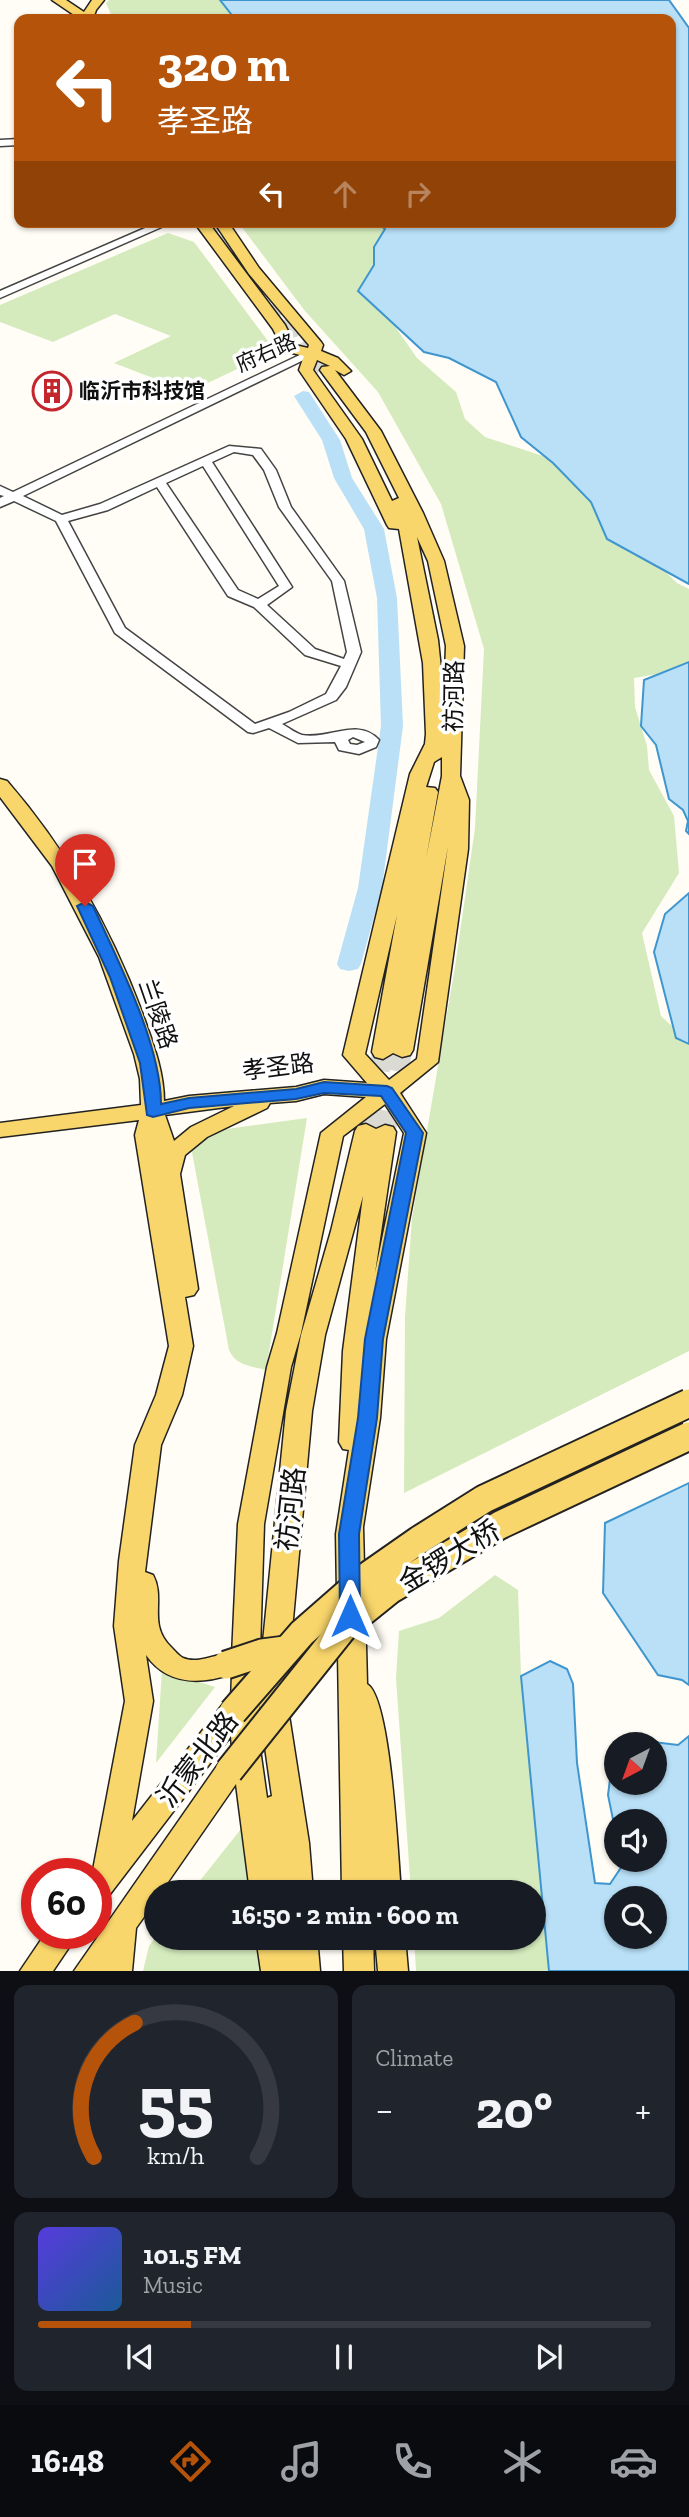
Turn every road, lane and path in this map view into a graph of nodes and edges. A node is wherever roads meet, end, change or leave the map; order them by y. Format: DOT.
graph roads {
  1 [pos="58,0"];
  2 [pos="69,0"];
  3 [pos="82,14"];
  4 [pos="85,14"];
  5 [pos="148,228"];
  6 [pos="154,228"];
  7 [pos="205,228"];
  8 [pos="225,228"];
  9 [pos="0,294"];
  10 [pos="312,353"];
  11 [pos="205,461"];
  12 [pos="159,482"];
  13 [pos="5,496"];
  14 [pos="61,519"];
  15 [pos="411,546"];
  16 [pos="436,561"];
  17 [pos="259,604"];
  18 [pos="349,665"];
  19 [pos="270,723"];
  20 [pos="340,738"];
  21 [pos="435,743"];
  22 [pos="452,776"];
  23 [pos="0,785"];
  24 [pos="0,800"];
  25 [pos="387,1091"];
  26 [pos="259,1103"];
  27 [pos="153,1111"];
  28 [pos="0,1124"];
  29 [pos="0,1130"];
  30 [pos="169,1175"];
  31 [pos="279,1367"];
  32 [pos="689,1403"];
  33 [pos="689,1436"];
  34 [pos="289,1517"];
  35 [pos="349,1534"];
  36 [pos="293,1641"];
  37 [pos="350,1644"];
  38 [pos="272,1696"];
  39 [pos="229,1771"];
  40 [pos="107,1858"];
  41 [pos="112,1869"];
  42 [pos="263,1880"];
  43 [pos="280,1880"];
  44 [pos="297,1880"];
  45 [pos="357,1880"];
  46 [pos="385,1880"];
  47 [pos="121,1926"];
  48 [pos="52,1949"];
  49 [pos="273,1950"];
  50 [pos="282,1950"];
  51 [pos="303,1950"];
  52 [pos="359,1950"];
  53 [pos="391,1950"];
  54 [pos="35,1971"];
  55 [pos="89,1971"];
  56 [pos="117,1971"];
  57 [pos="276,1971"];
  58 [pos="284,1971"];
  59 [pos="305,1971"];
  60 [pos="359,1971"];
  61 [pos="393,1971"];
  1 -- 3 [label="main road"];
  2 -- 4 [label="main road"];
  5 -- 9 [label="street"];
  6 -- 9 [label="street"];
  7 -- 10 [label="main road"];
  8 -- 10 [label="main road"];
  10 -- 13 [label="street, 府右路"];
  10 -- 15 [label="main road"];
  10 -- 16 [label="main road"];
  11 -- 12 [label="street"];
  11 -- 17 [label="street"];
  11 -- 18 [label="street"];
  12 -- 14 [label="street"];
  12 -- 17 [label="street"];
  13 -- 14 [label="street"];
  14 -- 19 [label="street"];
  15 -- 16 [label="main road, 祊河路"];
  15 -- 21 [label="main road, 祊河路"];
  16 -- 22 [label="main road, 祊河路"];
  17 -- 18 [label="street"];
  18 -- 19 [label="street"];
  19 -- 20 [label="street"];
  21 -- 22 [label="main road, 祊河路"];
  21 -- 25 [label="main road, 祊河路"];
  22 -- 25 [label="main road"];
  23 -- 27 [label="main road, 兰陵路"];
  24 -- 27 [label="main road, 兰陵路"];
  25 -- 26 [label="main road, 孝圣路"];
  25 -- 27 [label="main road, 孝圣路"];
  25 -- 31 [label="main road"];
  25 -- 35 [label="main road, 祊河路"];
  26 -- 27 [label="main road, 孝圣路"];
  26 -- 30 [label="main road"];
  27 -- 28 [label="main road, 孝圣路"];
  27 -- 29 [label="main road, 孝圣路"];
  27 -- 30 [label="main road"];
  27 -- 40 [label="main road"];
  30 -- 36 [label="main road, bridge"];
  31 -- 34 [label="main road"];
  31 -- 42 [label="main road"];
  32 -- 36 [label="main road, 金锣大桥, bridge"];
  33 -- 39 [label="main road, 金锣大桥, bridge"];
  34 -- 35 [label="main road, 祊河路"];
  34 -- 38 [label="main road, 祊河路"];
  35 -- 37 [label="main road, 祊河路"];
  36 -- 41 [label="main road, 沂蒙北路, bridge"];
  37 -- 45 [label="main road, 祊河路"];
  37 -- 46 [label="main road"];
  38 -- 43 [label="main road"];
  38 -- 44 [label="main road, 祊河路"];
  39 -- 47 [label="main road, 沂蒙北路"];
  47 -- 55 [label="main road, 沂蒙北路"];
  47 -- 56 [label="main road"];
  48 -- 54 [label="main road"];
  49 -- 57 [label="main road"];
  50 -- 58 [label="main road"];
  51 -- 59 [label="main road"];
  52 -- 60 [label="main road"];
  53 -- 61 [label="main road"];
}
